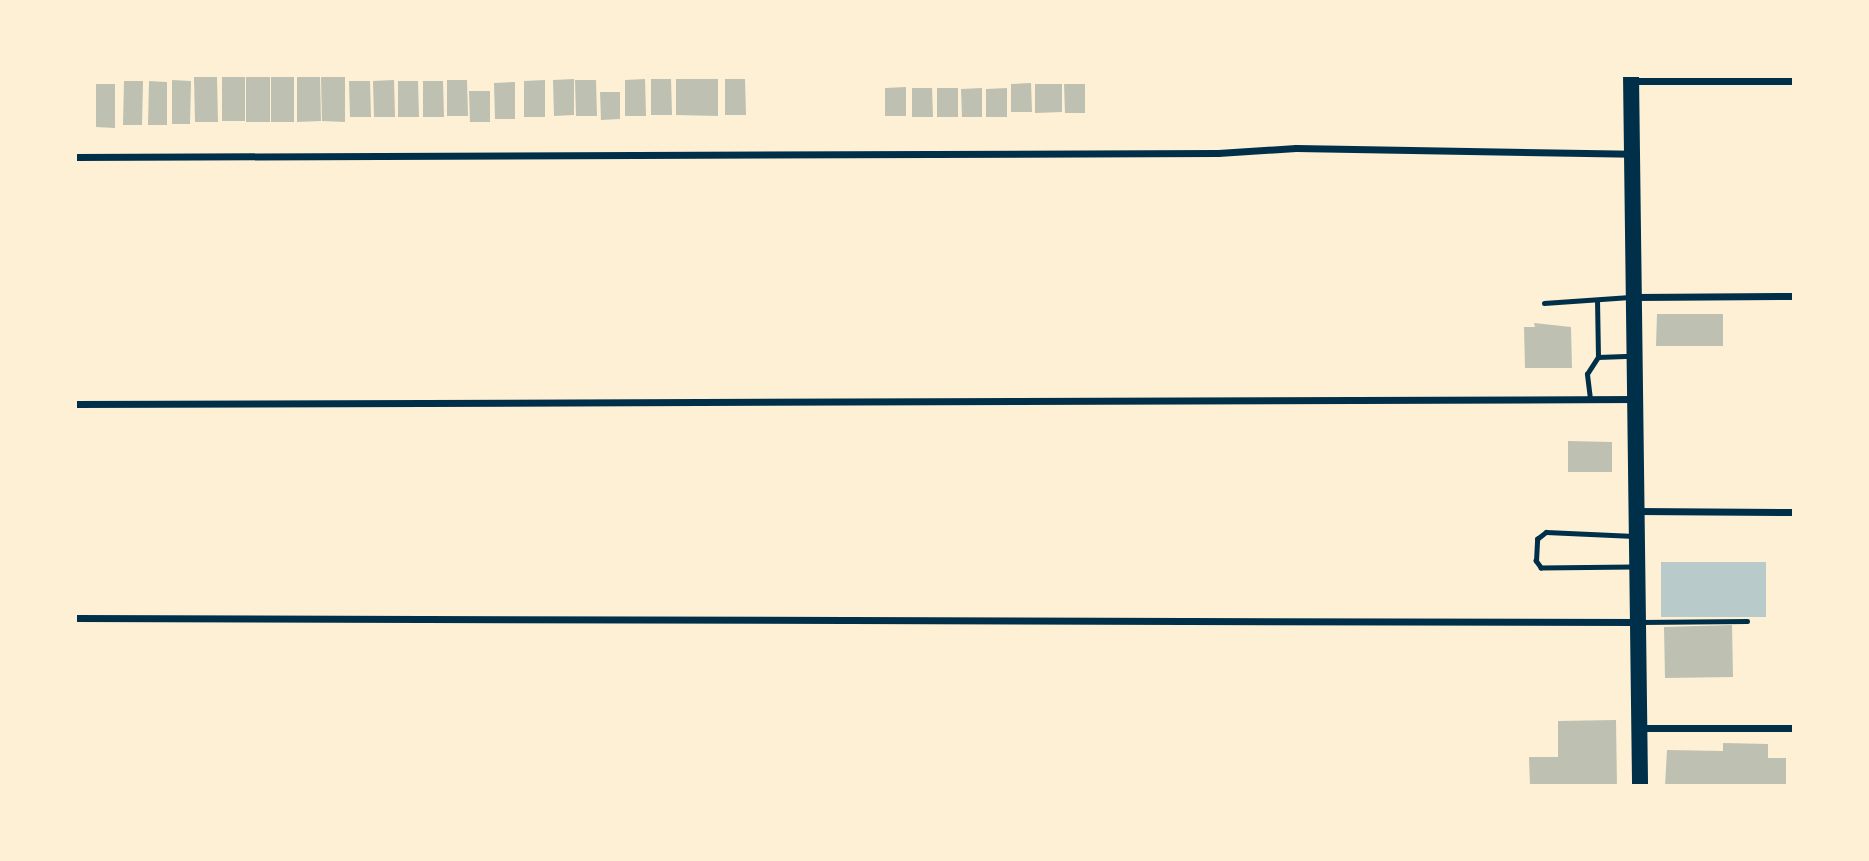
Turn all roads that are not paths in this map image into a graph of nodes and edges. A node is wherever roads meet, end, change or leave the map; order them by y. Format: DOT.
graph roads {
  1 [pos="1631,78"];
  2 [pos="1794,82"];
  3 [pos="1632,154"];
  4 [pos="75,158"];
  5 [pos="1794,296"];
  6 [pos="1634,297"];
  7 [pos="1597,302"];
  8 [pos="1544,303"];
  9 [pos="1635,356"];
  10 [pos="1598,357"];
  11 [pos="1590,399"];
  12 [pos="1636,399"];
  13 [pos="75,404"];
  14 [pos="1637,511"];
  15 [pos="1794,512"];
  16 [pos="1638,536"];
  17 [pos="1638,567"];
  18 [pos="75,618"];
  19 [pos="1747,621"];
  20 [pos="1639,622"];
  21 [pos="1640,728"];
  22 [pos="1794,728"];
  23 [pos="1640,786"];
  1 -- 2 [label="street"];
  1 -- 3 [label="main road"];
  3 -- 4 [label="street"];
  3 -- 6 [label="main road"];
  5 -- 6 [label="street"];
  6 -- 7 [label="lane"];
  6 -- 9 [label="main road"];
  7 -- 8 [label="lane"];
  7 -- 10 [label="lane"];
  9 -- 10 [label="lane"];
  9 -- 12 [label="main road"];
  10 -- 11 [label="lane"];
  11 -- 12 [label="street"];
  11 -- 13 [label="street"];
  12 -- 14 [label="main road"];
  14 -- 15 [label="street"];
  14 -- 16 [label="main road"];
  16 -- 17 [label="main road"];
  16 -- 17 [label="lane"];
  17 -- 20 [label="main road"];
  18 -- 20 [label="street"];
  19 -- 20 [label="lane"];
  20 -- 21 [label="main road"];
  21 -- 22 [label="street"];
  21 -- 23 [label="main road"];
}
